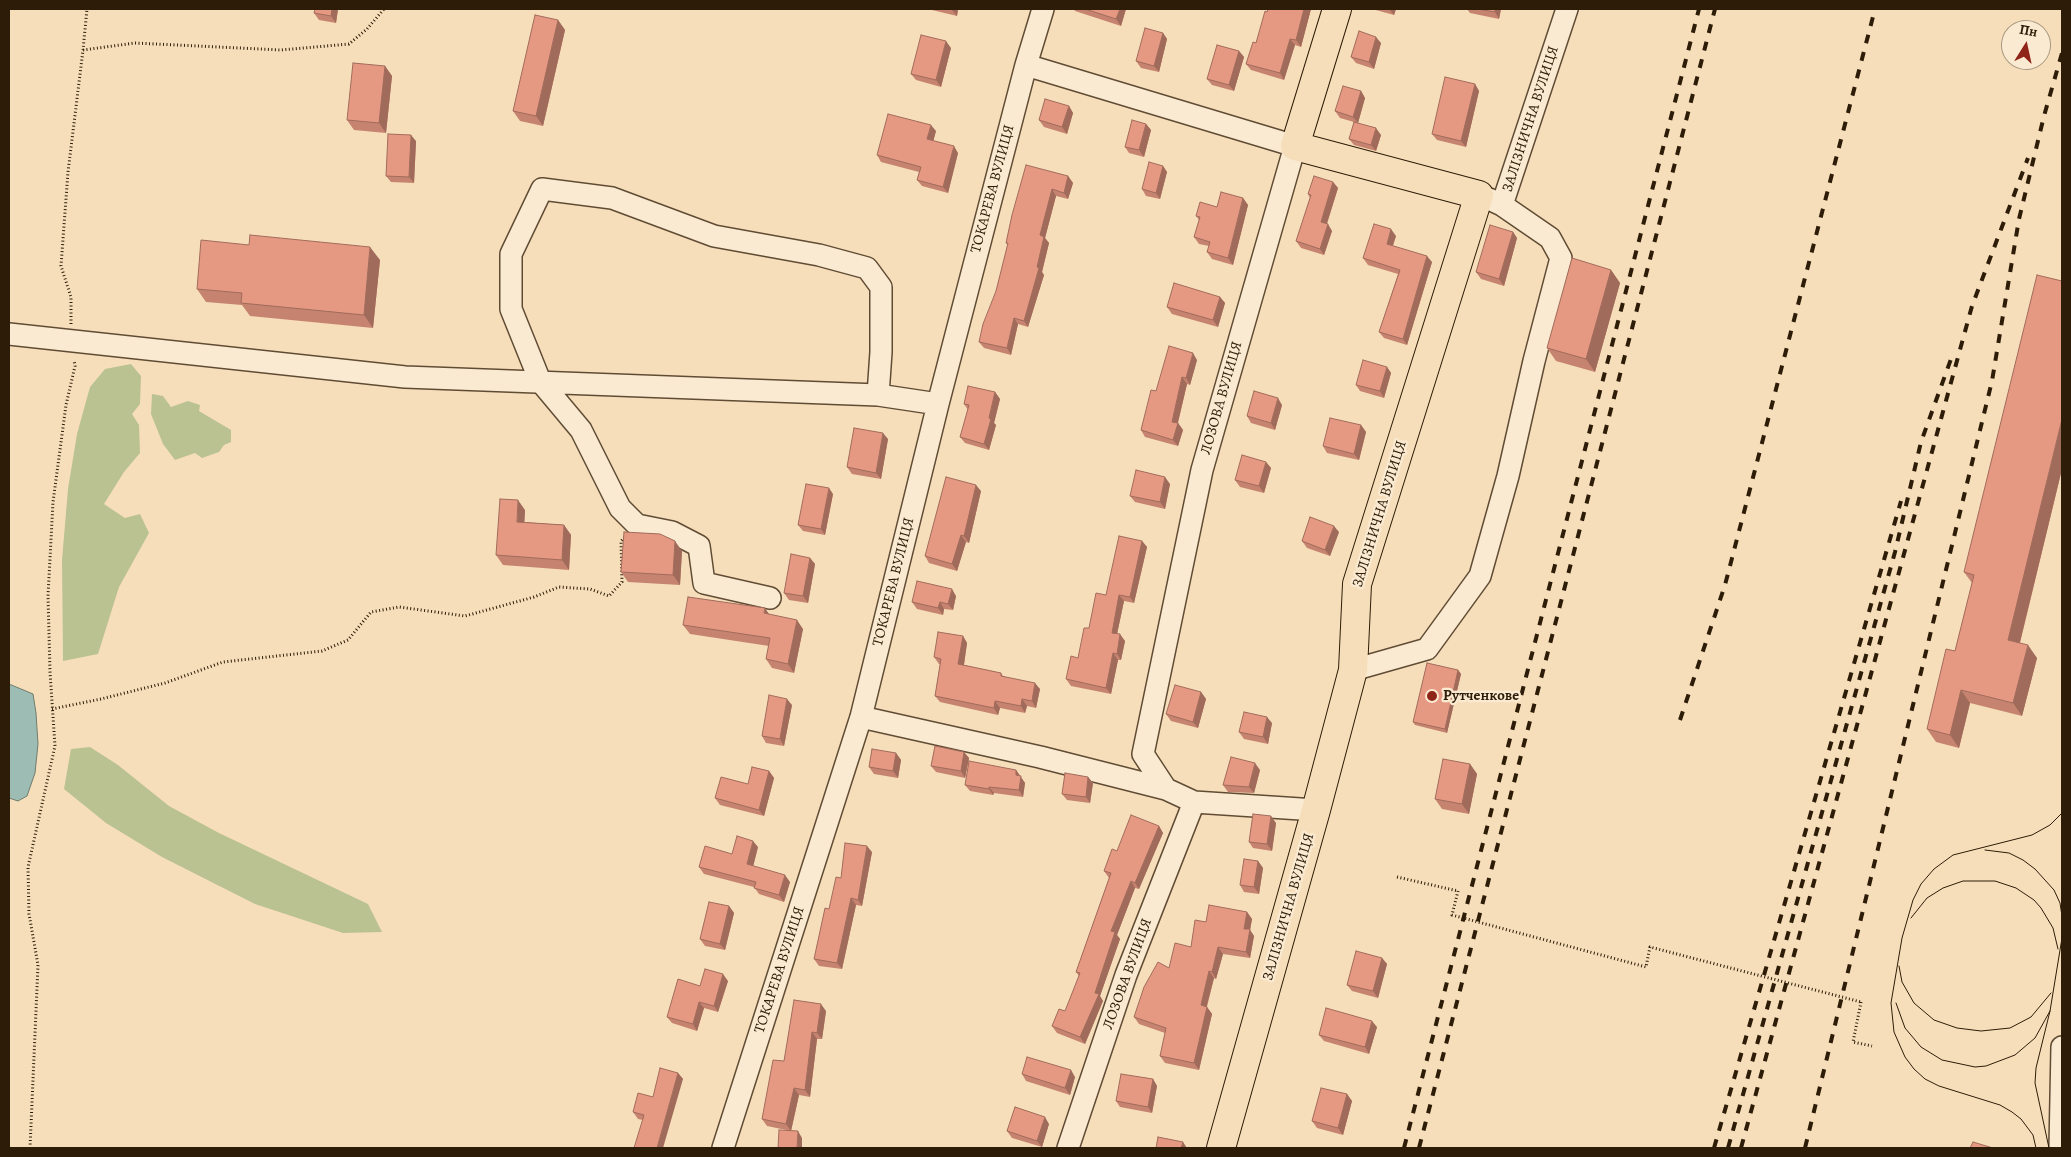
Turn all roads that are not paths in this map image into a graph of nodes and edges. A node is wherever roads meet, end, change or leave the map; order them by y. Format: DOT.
graph roads {
  1 [pos="1043,9"];
  2 [pos="1337,9"];
  3 [pos="1567,9"];
  4 [pos="1026,65"];
  5 [pos="1295,146"];
  6 [pos="1491,200"];
  7 [pos="9,334"];
  8 [pos="540,381"];
  9 [pos="878,395"];
  10 [pos="938,404"];
  11 [pos="770,598"];
  12 [pos="1353,670"];
  13 [pos="861,717"];
  14 [pos="1166,789"];
  15 [pos="1194,802"];
  16 [pos="1316,810"];
  17 [pos="2062,1047"];
  18 [pos="723,1148"];
  19 [pos="1068,1148"];
  20 [pos="1221,1148"];
  21 [pos="2060,1148"];
  1 -- 4 [label="street, ТОКАРЕВА ВУЛИЦЯ"];
  2 -- 5 [label="main road, ЛОЗОВА ВУЛИЦЯ"];
  3 -- 6 [label="street, ЗАЛІЗНИЧНА ВУЛИЦЯ"];
  4 -- 5 [label="street"];
  4 -- 10 [label="street, ТОКАРЕВА ВУЛИЦЯ"];
  5 -- 6 [label="main road"];
  5 -- 14 [label="street, ЛОЗОВА ВУЛИЦЯ"];
  6 -- 12 [label="main road, ЗАЛІЗНИЧНА ВУЛИЦЯ"];
  6 -- 12 [label="street"];
  7 -- 8 [label="street"];
  8 -- 9 [label="street"];
  8 -- 9 [label="street"];
  8 -- 11 [label="street"];
  9 -- 10 [label="street"];
  10 -- 13 [label="street, ТОКАРЕВА ВУЛИЦЯ"];
  12 -- 16 [label="main road, ЗАЛІЗНИЧНА ВУЛИЦЯ"];
  13 -- 14 [label="street"];
  13 -- 18 [label="street, ТОКАРЕВА ВУЛИЦЯ"];
  14 -- 15 [label="street"];
  15 -- 16 [label="street"];
  15 -- 19 [label="street, ЛОЗОВА ВУЛИЦЯ"];
  16 -- 20 [label="main road, ЗАЛІЗНИЧНА ВУЛИЦЯ"];
  17 -- 21 [label="street"];
}
